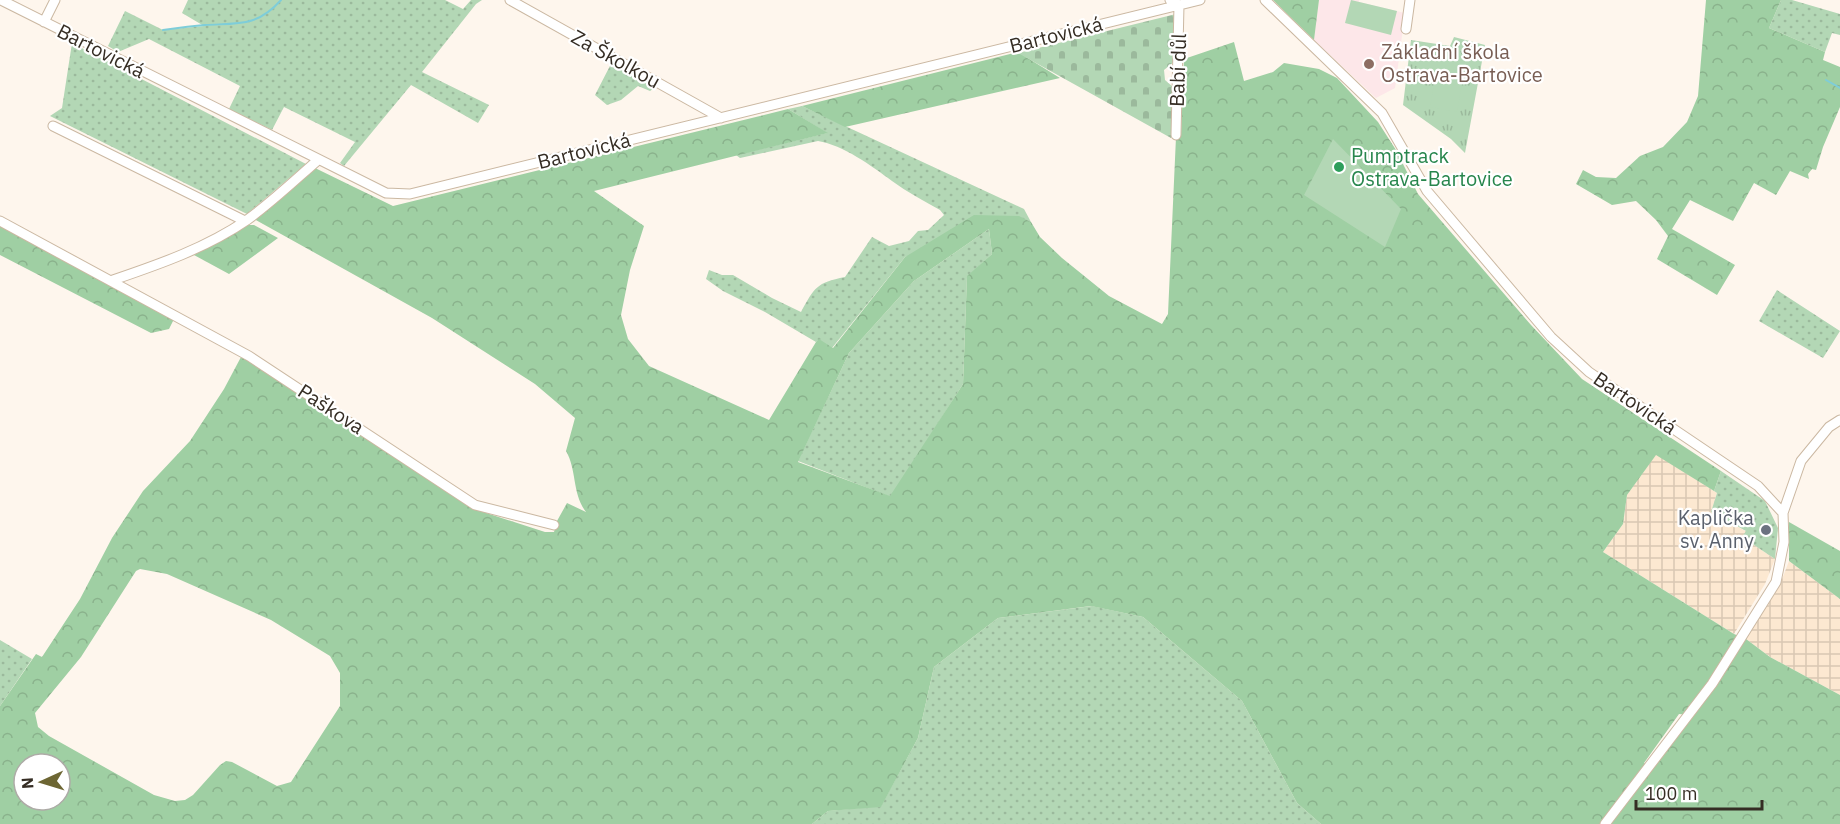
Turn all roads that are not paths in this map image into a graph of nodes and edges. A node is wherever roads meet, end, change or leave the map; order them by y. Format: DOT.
graph roads {
  1 [pos="1,0"];
  2 [pos="55,0"];
  3 [pos="510,0"];
  4 [pos="1200,0"];
  5 [pos="1265,0"];
  6 [pos="1410,0"];
  7 [pos="1175,2"];
  8 [pos="44,22"];
  9 [pos="1406,29"];
  10 [pos="721,118"];
  11 [pos="53,126"];
  12 [pos="1176,135"];
  13 [pos="318,160"];
  14 [pos="0,220"];
  15 [pos="246,221"];
  16 [pos="113,280"];
  17 [pos="1840,420"];
  18 [pos="1783,513"];
  19 [pos="554,525"];
  20 [pos="1605,824"];
  1 -- 8 [label="street, Bartovická"];
  2 -- 8 [label="street"];
  3 -- 10 [label="street, Za Školkou"];
  4 -- 7 [label="street, Bartovická"];
  5 -- 18 [label="street, Bartovická"];
  6 -- 9 [label="street"];
  7 -- 10 [label="street, Bartovická"];
  7 -- 12 [label="street, Babí důl"];
  8 -- 13 [label="street, Bartovická"];
  10 -- 13 [label="street, Bartovická"];
  11 -- 15 [label="street"];
  13 -- 15 [label="street"];
  14 -- 16 [label="street, Paškova"];
  15 -- 16 [label="street"];
  16 -- 19 [label="street, Paškova"];
  17 -- 18 [label="street"];
  18 -- 20 [label="street"];
}
